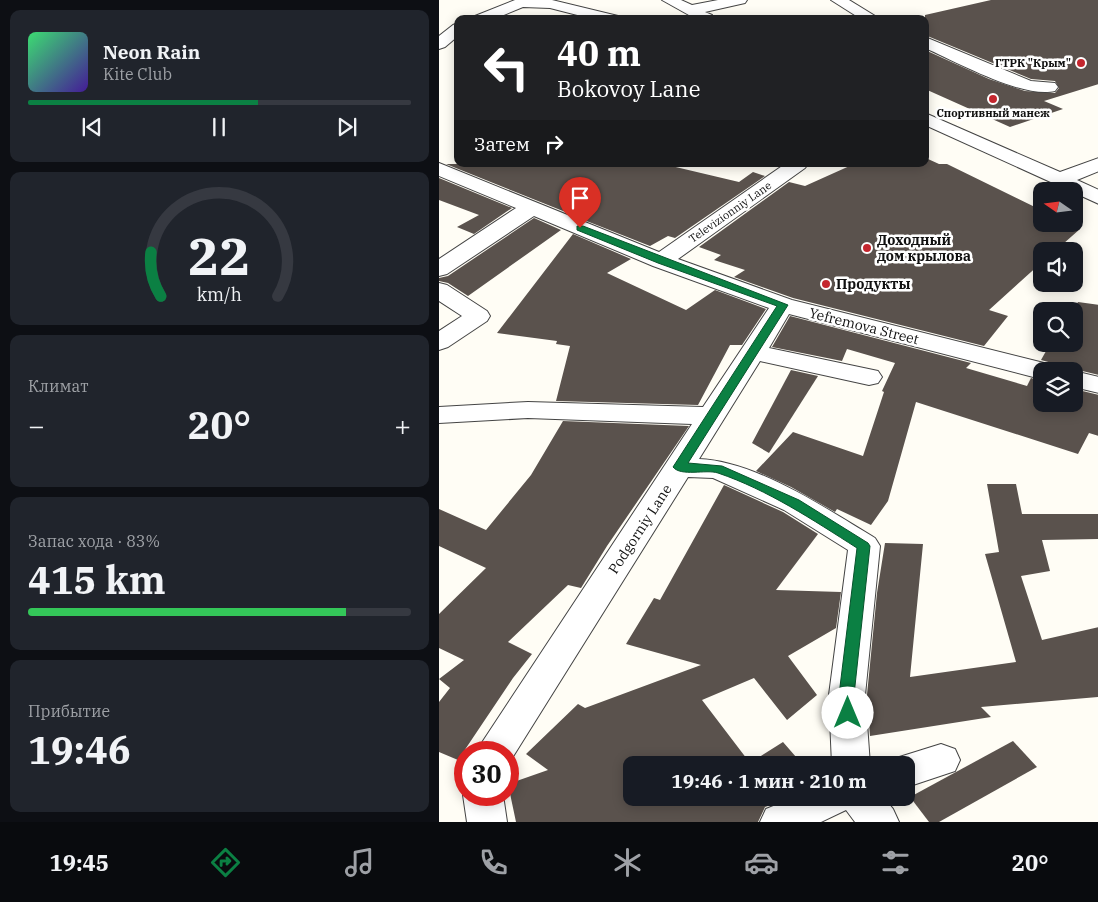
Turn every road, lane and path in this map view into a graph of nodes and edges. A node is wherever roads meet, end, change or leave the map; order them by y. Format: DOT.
graph roads {
  1 [pos="669,0"];
  2 [pos="740,0"];
  3 [pos="837,0"];
  4 [pos="691,10"];
  5 [pos="490,15"];
  6 [pos="596,15"];
  7 [pos="700,15"];
  8 [pos="865,15"];
  9 [pos="454,31"];
  10 [pos="439,44"];
  11 [pos="929,44"];
  12 [pos="1049,87"];
  13 [pos="929,120"];
  14 [pos="454,163"];
  15 [pos="1098,164"];
  16 [pos="794,167"];
  17 [pos="439,169"];
  18 [pos="1059,180"];
  19 [pos="1097,196"];
  20 [pos="531,208"];
  21 [pos="661,261"];
  22 [pos="439,269"];
  23 [pos="439,290"];
  24 [pos="783,305"];
  25 [pos="439,342"];
  26 [pos="753,352"];
  27 [pos="1033,368"];
  28 [pos="869,377"];
  29 [pos="1083,381"];
  30 [pos="1098,385"];
  31 [pos="439,415"];
  32 [pos="712,416"];
  33 [pos="679,467"];
  34 [pos="503,741"];
  35 [pos="850,756"];
  36 [pos="485,806"];
  37 [pos="816,806"];
  38 [pos="866,806"];
  39 [pos="487,822"];
  40 [pos="781,822"];
  41 [pos="879,822"];
  1 -- 4 [label="street"];
  2 -- 4 [label="street"];
  3 -- 8 [label="street"];
  4 -- 7 [label="street"];
  5 -- 6 [label="street"];
  9 -- 10 [label="street"];
  11 -- 12 [label="street"];
  13 -- 18 [label="street"];
  14 -- 17 [label="street"];
  15 -- 18 [label="street"];
  16 -- 21 [label="street, Televizionniy Lane"];
  17 -- 20 [label="street, Yefremova Street"];
  18 -- 19 [label="street"];
  20 -- 21 [label="street, Yefremova Street"];
  20 -- 22 [label="street"];
  21 -- 24 [label="street, Yefremova Street"];
  23 -- 25 [label="street"];
  24 -- 26 [label="street, Podgorniy Lane"];
  24 -- 27 [label="street, Yefremova Street"];
  26 -- 28 [label="street"];
  26 -- 32 [label="street, Podgorniy Lane"];
  29 -- 30 [label="street"];
  31 -- 32 [label="street"];
  32 -- 33 [label="street, Podgorniy Lane"];
  33 -- 34 [label="street, Podgorniy Lane"];
  33 -- 35 [label="street"];
  36 -- 39 [label="street"];
  37 -- 40 [label="street"];
  38 -- 41 [label="street"];
}
